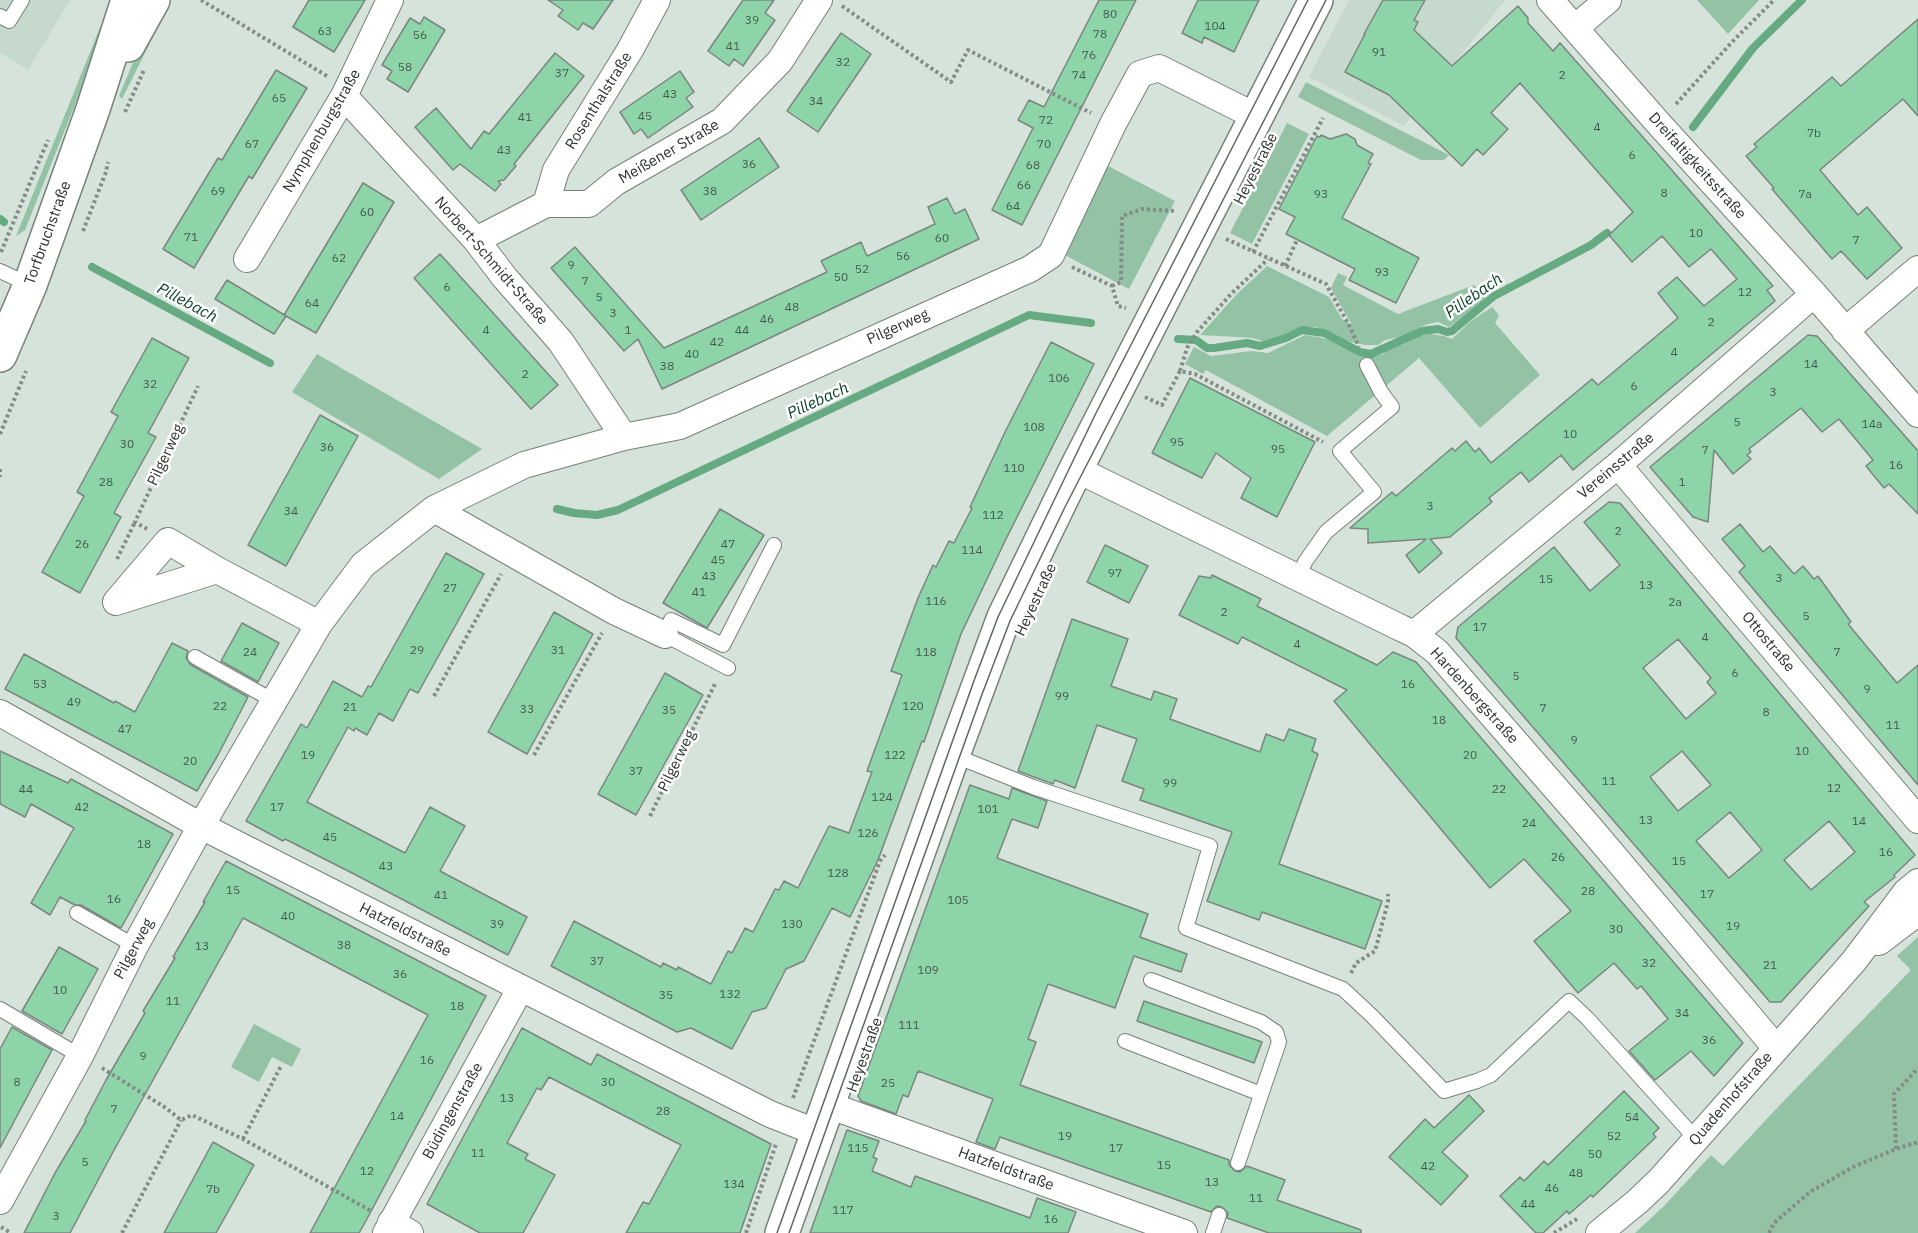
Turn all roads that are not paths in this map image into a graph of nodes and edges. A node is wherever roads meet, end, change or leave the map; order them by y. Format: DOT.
graph roads {
  1 [pos="22,0"];
  2 [pos="128,0"];
  3 [pos="153,0"];
  4 [pos="390,0"];
  5 [pos="657,0"];
  6 [pos="1316,0"];
  7 [pos="1550,0"];
  8 [pos="1608,0"];
  9 [pos="829,2"];
  10 [pos="0,16"];
  11 [pos="1575,28"];
  12 [pos="337,87"];
  13 [pos="109,112"];
  14 [pos="1257,117"];
  15 [pos="546,204"];
  16 [pos="476,240"];
  17 [pos="247,259"];
  18 [pos="1918,269"];
  19 [pos="0,271"];
  20 [pos="30,285"];
  21 [pos="1814,294"];
  22 [pos="1845,331"];
  23 [pos="0,355"];
  24 [pos="1367,365"];
  25 [pos="1918,414"];
  26 [pos="624,437"];
  27 [pos="1618,465"];
  28 [pos="1076,469"];
  29 [pos="434,508"];
  30 [pos="774,545"];
  31 [pos="217,570"];
  32 [pos="1298,578"];
  33 [pos="319,624"];
  34 [pos="1414,634"];
  35 [pos="664,635"];
  36 [pos="195,657"];
  37 [pos="728,668"];
  38 [pos="274,701"];
  39 [pos="0,713"];
  40 [pos="953,755"];
  41 [pos="1918,820"];
  42 [pos="201,826"];
  43 [pos="1918,882"];
  44 [pos="1918,912"];
  45 [pos="77,913"];
  46 [pos="135,946"];
  47 [pos="1857,958"];
  48 [pos="1151,980"];
  49 [pos="520,989"];
  50 [pos="0,1009"];
  51 [pos="1125,1041"];
  52 [pos="1776,1048"];
  53 [pos="80,1056"];
  54 [pos="1261,1094"];
  55 [pos="823,1119"];
  56 [pos="1696,1140"];
  57 [pos="1238,1163"];
  58 [pos="0,1201"];
  59 [pos="1219,1215"];
  60 [pos="396,1229"];
  61 [pos="782,1233"];
  62 [pos="1184,1233"];
  63 [pos="1213,1233"];
  64 [pos="1599,1233"];
  1 -- 10 [label="lane"];
  2 -- 13 [label="street, Torfbruchstraße"];
  3 -- 13 [label="street, Torfbruchstraße"];
  4 -- 12 [label="street, Nymphenburgstraße"];
  5 -- 15 [label="street, Rosenthalstraße"];
  6 -- 14 [label="street, Heyestraße"];
  7 -- 11 [label="street, Dreifaltigkeitsstraße"];
  8 -- 11 [label="street"];
  9 -- 15 [label="street, Meißener Straße"];
  11 -- 21 [label="street, Dreifaltigkeitsstraße"];
  12 -- 16 [label="street, Norbert-Schmidt-Straße"];
  12 -- 17 [label="street, Nymphenburgstraße"];
  13 -- 20 [label="street, Torfbruchstraße"];
  14 -- 26 [label="street, Pilgerweg"];
  14 -- 28 [label="street, Heyestraße"];
  15 -- 16 [label="street, Meißener Straße"];
  16 -- 26 [label="street, Norbert-Schmidt-Straße"];
  18 -- 22 [label="street"];
  19 -- 20 [label="lane"];
  20 -- 23 [label="street, Torfbruchstraße"];
  21 -- 22 [label="street, Dreifaltigkeitsstraße"];
  21 -- 27 [label="street, Vereinsstraße"];
  22 -- 25 [label="street, Dreifaltigkeitsstraße"];
  24 -- 32 [label="lane"];
  26 -- 29 [label="street, Pilgerweg"];
  27 -- 34 [label="street, Vereinsstraße"];
  27 -- 41 [label="street, Ottostraße"];
  28 -- 32 [label="street, Hardenbergstraße"];
  28 -- 40 [label="street, Heyestraße"];
  29 -- 33 [label="street, Pilgerweg"];
  29 -- 35 [label="street"];
  30 -- 35 [label="lane"];
  31 -- 31 [label="street"];
  31 -- 33 [label="street"];
  32 -- 34 [label="street, Hardenbergstraße"];
  33 -- 38 [label="street, Pilgerweg"];
  34 -- 52 [label="street, Hardenbergstraße"];
  35 -- 37 [label="lane"];
  36 -- 38 [label="lane"];
  38 -- 42 [label="street, Pilgerweg"];
  39 -- 42 [label="street, Hatzfeldstraße"];
  40 -- 55 [label="street, Heyestraße"];
  40 -- 56 [label="lane"];
  42 -- 46 [label="street, Pilgerweg"];
  42 -- 49 [label="street, Hatzfeldstraße"];
  43 -- 47 [label="street, Quadenhofstraße"];
  44 -- 47 [label="street, Quadenhofstraße"];
  45 -- 46 [label="lane"];
  46 -- 53 [label="street, Pilgerweg"];
  47 -- 52 [label="street, Quadenhofstraße"];
  48 -- 54 [label="lane"];
  49 -- 55 [label="street, Hatzfeldstraße"];
  49 -- 60 [label="street, Büdingenstraße"];
  50 -- 53 [label="lane"];
  51 -- 54 [label="lane"];
  52 -- 56 [label="street, Quadenhofstraße"];
  53 -- 58 [label="street, Pilgerweg"];
  54 -- 57 [label="lane"];
  55 -- 61 [label="street, Heyestraße"];
  55 -- 62 [label="street, Hatzfeldstraße"];
  56 -- 64 [label="street, Quadenhofstraße"];
  59 -- 63 [label="lane"];
}
